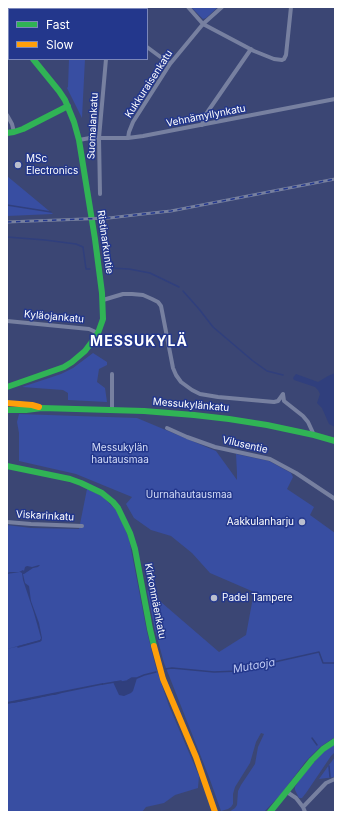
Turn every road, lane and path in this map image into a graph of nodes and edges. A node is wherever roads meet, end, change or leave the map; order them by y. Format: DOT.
graph roads {
  1 [pos="188,7"];
  2 [pos="222,7"];
  3 [pos="291,7"];
  4 [pos="203,24"];
  5 [pos="148,48"];
  6 [pos="251,49"];
  7 [pos="34,60"];
  8 [pos="106,60"];
  9 [pos="170,64"];
  10 [pos="335,99"];
  11 [pos="68,106"];
  12 [pos="7,115"];
  13 [pos="202,125"];
  14 [pos="14,132"];
  15 [pos="7,133"];
  16 [pos="99,138"];
  17 [pos="128,138"];
  18 [pos="79,140"];
  19 [pos="100,194"];
  20 [pos="103,300"];
  21 [pos="7,321"];
  22 [pos="98,333"];
  23 [pos="112,374"];
  24 [pos="7,387"];
  25 [pos="7,403"];
  26 [pos="42,408"];
  27 [pos="7,410"];
  28 [pos="112,410"];
  29 [pos="167,428"];
  30 [pos="314,435"];
  31 [pos="335,441"];
  32 [pos="7,466"];
  33 [pos="335,499"];
  34 [pos="7,522"];
  35 [pos="82,526"];
  36 [pos="335,741"];
  37 [pos="335,779"];
  38 [pos="287,792"];
  39 [pos="303,807"];
  40 [pos="215,812"];
  41 [pos="270,812"];
  42 [pos="305,812"];
  1 -- 4 [label="street"];
  2 -- 4 [label="street, Kukkuraisenkatu"];
  3 -- 6 [label="street"];
  4 -- 6 [label="street"];
  4 -- 9 [label="street, Kukkuraisenkatu"];
  5 -- 9 [label="street"];
  6 -- 13 [label="street"];
  7 -- 11 [label="main road, Ristinarkuntie"];
  8 -- 16 [label="street, Suomalankatu"];
  9 -- 17 [label="street, Kukkuraisenkatu"];
  10 -- 13 [label="street, Vehnämyllynkatu"];
  11 -- 14 [label="main road"];
  11 -- 18 [label="main road, Ristinarkuntie"];
  12 -- 14 [label="street"];
  13 -- 17 [label="street, Vehnämyllynkatu"];
  14 -- 15 [label="main road"];
  16 -- 17 [label="street, Vehnämyllynkatu"];
  16 -- 18 [label="street, Vehnämyllynkatu"];
  16 -- 19 [label="street, Suomalankatu"];
  18 -- 20 [label="main road, Ristinarkuntie"];
  20 -- 22 [label="main road, Ristinarkuntie"];
  20 -- 30 [label="street"];
  21 -- 22 [label="street, Kyläojankatu"];
  22 -- 24 [label="main road, Ristinarkuntie"];
  23 -- 28 [label="street"];
  25 -- 26 [label="main road, Messukylänkatu"];
  26 -- 27 [label="main road, Messukylänkatu"];
  26 -- 28 [label="main road, Messukylänkatu"];
  28 -- 30 [label="main road, Messukylänkatu"];
  29 -- 33 [label="street, Vilusentie"];
  30 -- 31 [label="main road, Messukylänkatu"];
  32 -- 40 [label="main road, Kirkonmäenkatu"];
  34 -- 35 [label="street, Viskarinkatu"];
  36 -- 38 [label="main road"];
  37 -- 39 [label="street"];
  38 -- 39 [label="street"];
  38 -- 41 [label="main road"];
  39 -- 42 [label="street"];
}
